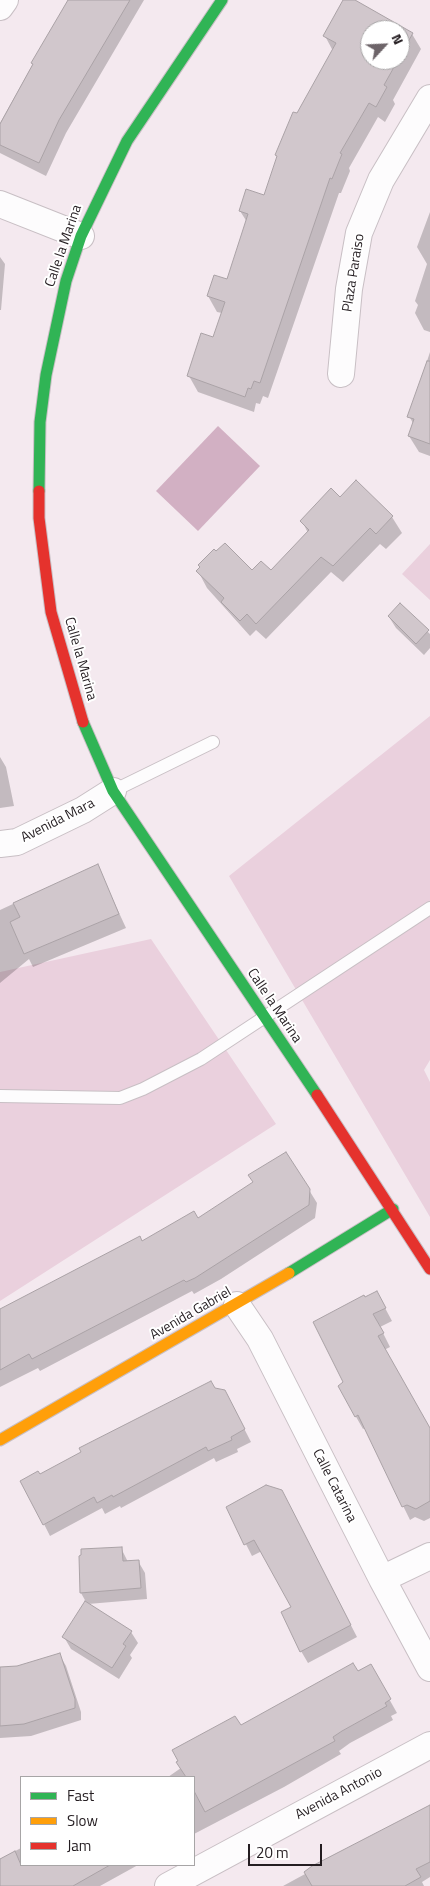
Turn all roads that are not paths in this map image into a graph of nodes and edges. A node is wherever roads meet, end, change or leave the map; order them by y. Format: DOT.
graph roads {
  1 [pos="5,0"];
  2 [pos="222,0"];
  3 [pos="0,7"];
  4 [pos="430,98"];
  5 [pos="0,204"];
  6 [pos="80,236"];
  7 [pos="341,374"];
  8 [pos="213,742"];
  9 [pos="113,791"];
  10 [pos="0,844"];
  11 [pos="430,908"];
  12 [pos="263,1018"];
  13 [pos="0,1096"];
  14 [pos="393,1209"];
  15 [pos="430,1269"];
  16 [pos="237,1306"];
  17 [pos="0,1440"];
  18 [pos="430,1556"];
  19 [pos="382,1579"];
  20 [pos="430,1668"];
  21 [pos="430,1745"];
  22 [pos="168,1886"];
  1 -- 3 [label="street"];
  2 -- 6 [label="street, Calle la Marina"];
  4 -- 7 [label="street, Plaza Paraiso"];
  5 -- 6 [label="street"];
  6 -- 9 [label="street, Calle la Marina"];
  8 -- 9 [label="lane"];
  9 -- 10 [label="street, Avenida Mara"];
  9 -- 12 [label="street, Calle la Marina"];
  11 -- 12 [label="lane"];
  12 -- 13 [label="lane"];
  12 -- 14 [label="street, Calle la Marina"];
  14 -- 15 [label="street, Calle la Marina"];
  14 -- 16 [label="street, Avenida Gabriel"];
  16 -- 17 [label="street, Avenida Gabriel"];
  16 -- 19 [label="street, Calle Catarina"];
  18 -- 19 [label="street"];
  19 -- 20 [label="street, Calle Catarina"];
  21 -- 22 [label="street, Avenida Antonio"];
}
